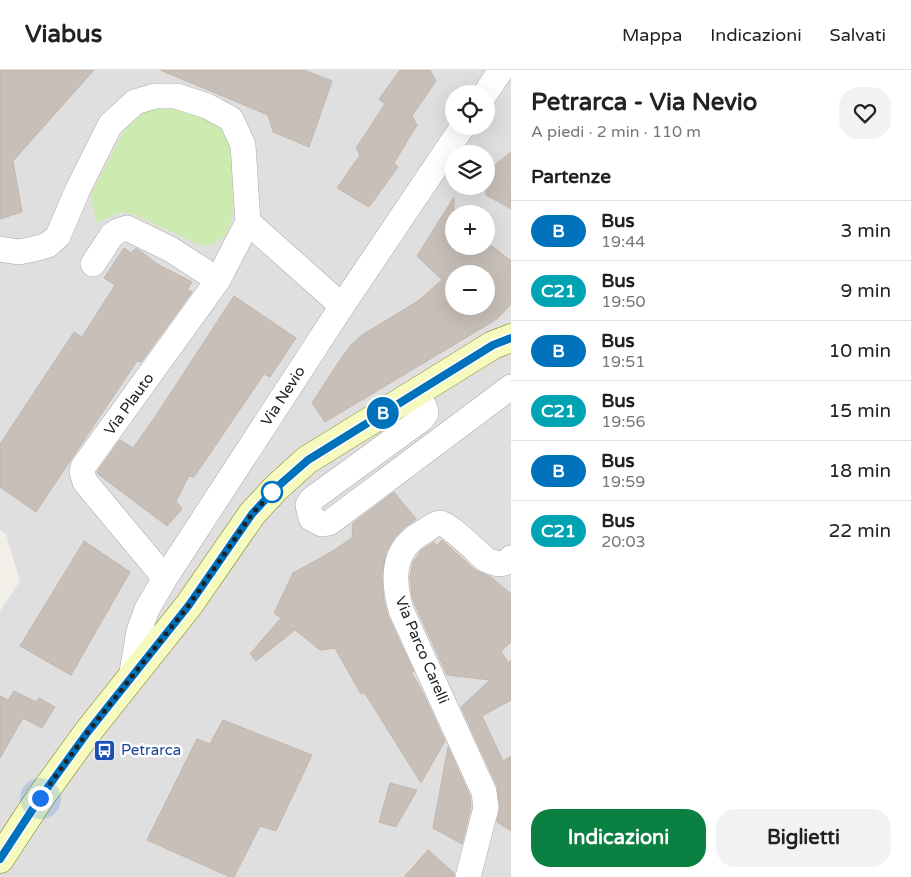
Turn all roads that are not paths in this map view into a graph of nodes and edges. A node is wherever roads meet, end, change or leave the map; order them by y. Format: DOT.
graph roads {
  1 [pos="501,70"];
  2 [pos="491,85"];
  3 [pos="457,135"];
  4 [pos="248,222"];
  5 [pos="0,250"];
  6 [pos="93,264"];
  7 [pos="218,280"];
  8 [pos="342,306"];
  9 [pos="511,338"];
  10 [pos="511,387"];
  11 [pos="414,395"];
  12 [pos="511,558"];
  13 [pos="165,578"];
  14 [pos="131,678"];
  15 [pos="0,858"];
  16 [pos="468,877"];
  1 -- 2 [label="street"];
  3 -- 8 [label="street, Via Nevio"];
  4 -- 5 [label="street"];
  4 -- 7 [label="street, Via Plauto"];
  4 -- 8 [label="street"];
  6 -- 7 [label="street"];
  7 -- 13 [label="street, Via Plauto"];
  8 -- 13 [label="street, Via Nevio"];
  9 -- 11 [label="street"];
  10 -- 11 [label="street"];
  11 -- 14 [label="street"];
  12 -- 16 [label="street, Via Parco Carelli"];
  13 -- 14 [label="street, Via Nevio"];
  14 -- 15 [label="street"];
}
